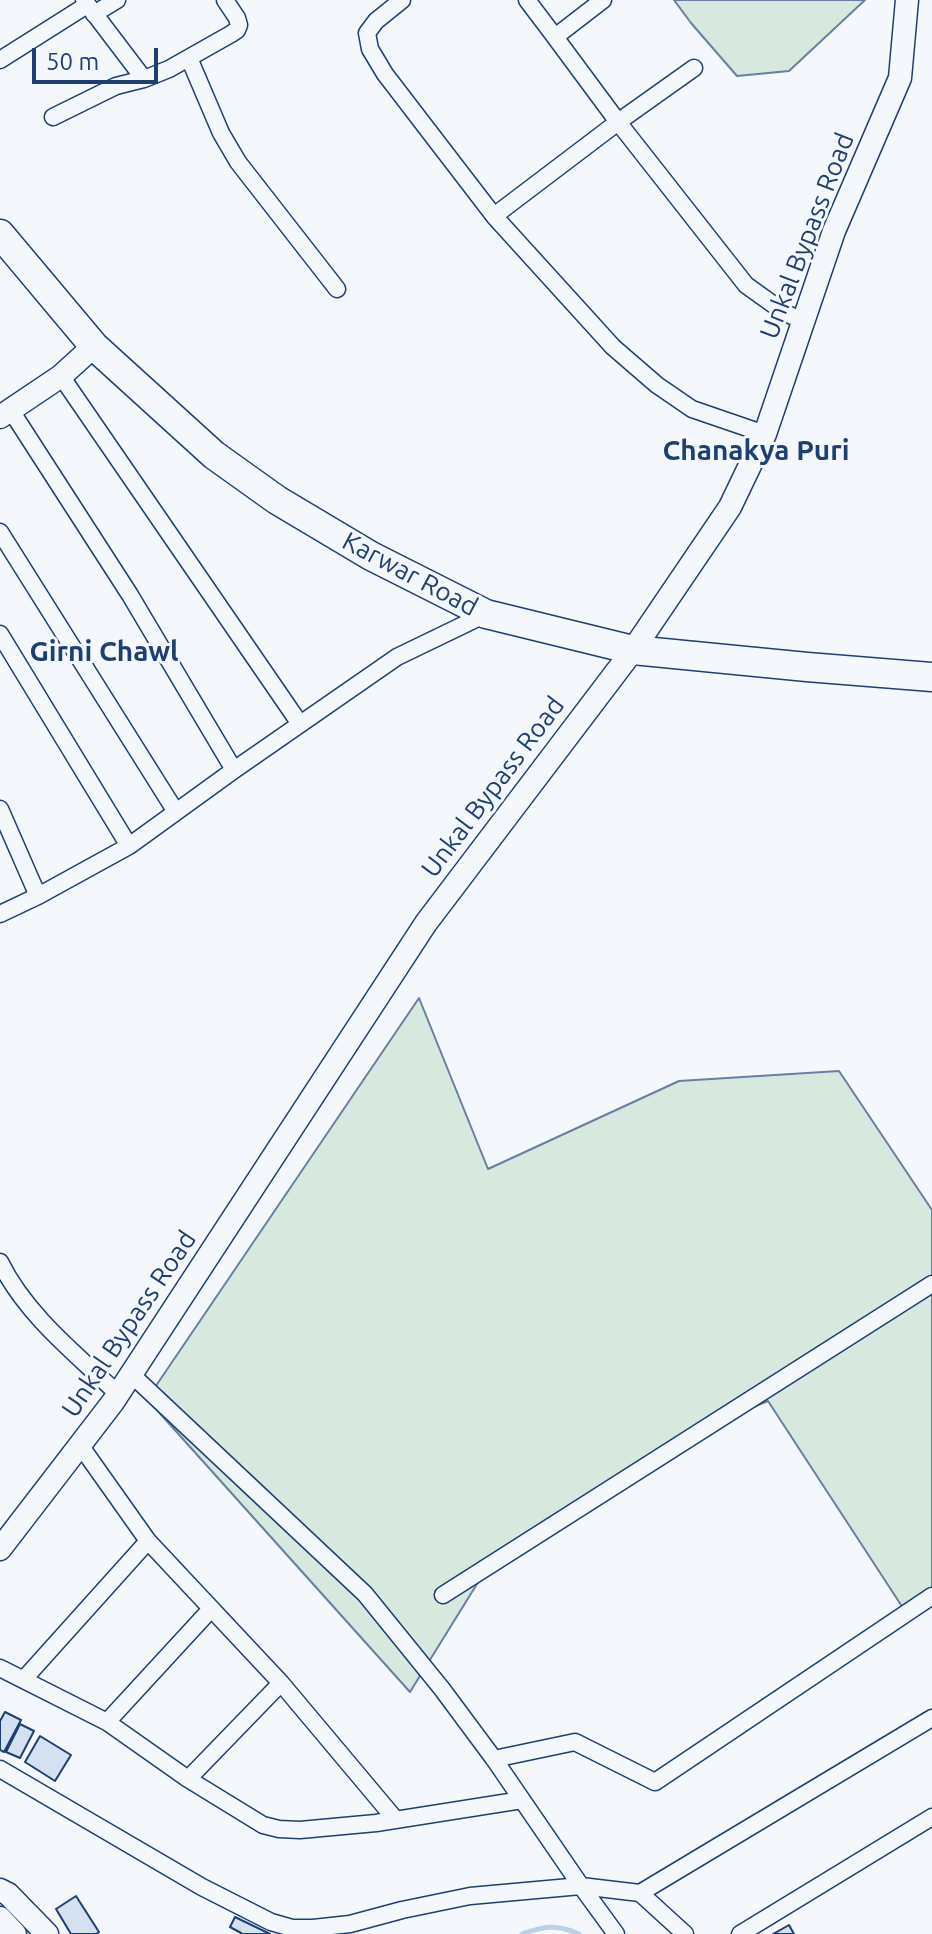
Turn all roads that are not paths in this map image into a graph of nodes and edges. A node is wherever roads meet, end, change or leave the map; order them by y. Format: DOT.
graph roads {
  1 [pos="117,0"];
  2 [pos="225,0"];
  3 [pos="402,0"];
  4 [pos="527,0"];
  5 [pos="603,0"];
  6 [pos="907,0"];
  7 [pos="89,6"];
  8 [pos="555,37"];
  9 [pos="189,58"];
  10 [pos="0,60"];
  11 [pos="694,68"];
  12 [pos="144,79"];
  13 [pos="53,117"];
  14 [pos="618,122"];
  15 [pos="494,216"];
  16 [pos="0,234"];
  17 [pos="337,289"];
  18 [pos="804,321"];
  19 [pos="94,346"];
  20 [pos="61,376"];
  21 [pos="5,413"];
  22 [pos="765,434"];
  23 [pos="0,532"];
  24 [pos="486,614"];
  25 [pos="0,634"];
  26 [pos="633,650"];
  27 [pos="932,677"];
  28 [pos="300,724"];
  29 [pos="234,770"];
  30 [pos="0,809"];
  31 [pos="176,812"];
  32 [pos="129,846"];
  33 [pos="38,896"];
  34 [pos="0,914"];
  35 [pos="0,1262"];
  36 [pos="932,1284"];
  37 [pos="131,1374"];
  38 [pos="118,1394"];
  39 [pos="80,1445"];
  40 [pos="148,1541"];
  41 [pos="0,1549"];
  42 [pos="443,1595"];
  43 [pos="932,1596"];
  44 [pos="211,1609"];
  45 [pos="0,1668"];
  46 [pos="24,1679"];
  47 [pos="281,1683"];
  48 [pos="932,1718"];
  49 [pos="107,1722"];
  50 [pos="494,1759"];
  51 [pos="0,1769"];
  52 [pos="188,1779"];
  53 [pos="522,1800"];
  54 [pos="932,1817"];
  55 [pos="396,1820"];
  56 [pos="581,1886"];
  57 [pos="0,1890"];
  58 [pos="640,1893"];
  59 [pos="0,1918"];
  60 [pos="615,1932"];
  61 [pos="15,1934"];
  62 [pos="47,1934"];
  63 [pos="685,1934"];
  64 [pos="740,1934"];
  1 -- 7 [label="street"];
  2 -- 9 [label="street"];
  3 -- 15 [label="street"];
  4 -- 8 [label="street"];
  5 -- 8 [label="street"];
  6 -- 18 [label="main road, Unkal Bypass Road"];
  7 -- 10 [label="street"];
  7 -- 12 [label="street"];
  8 -- 14 [label="street"];
  9 -- 12 [label="street"];
  9 -- 17 [label="street"];
  11 -- 14 [label="street"];
  12 -- 13 [label="street"];
  14 -- 15 [label="street"];
  14 -- 18 [label="street"];
  15 -- 22 [label="street"];
  16 -- 19 [label="highway, Karwar Road"];
  18 -- 22 [label="main road, Unkal Bypass Road"];
  19 -- 20 [label="main road"];
  19 -- 24 [label="highway, Karwar Road"];
  20 -- 21 [label="main road"];
  20 -- 28 [label="street"];
  21 -- 29 [label="street"];
  22 -- 26 [label="main road, Unkal Bypass Road"];
  23 -- 31 [label="street"];
  24 -- 26 [label="highway, Karwar Road"];
  24 -- 28 [label="street"];
  25 -- 32 [label="street"];
  26 -- 27 [label="highway, Karwar Road"];
  26 -- 37 [label="main road, Unkal Bypass Road"];
  28 -- 29 [label="street"];
  29 -- 31 [label="street"];
  30 -- 33 [label="street"];
  31 -- 32 [label="street"];
  32 -- 33 [label="street"];
  33 -- 34 [label="street"];
  35 -- 38 [label="street"];
  36 -- 42 [label="street"];
  37 -- 38 [label="main road, Unkal Bypass Road"];
  37 -- 50 [label="street"];
  38 -- 39 [label="main road, Unkal Bypass Road"];
  39 -- 40 [label="street"];
  39 -- 41 [label="main road, Unkal Bypass Road"];
  40 -- 44 [label="street"];
  40 -- 46 [label="street"];
  43 -- 50 [label="street"];
  44 -- 47 [label="street"];
  44 -- 49 [label="street"];
  45 -- 46 [label="street"];
  46 -- 49 [label="street"];
  47 -- 52 [label="street"];
  47 -- 55 [label="street"];
  48 -- 58 [label="street"];
  49 -- 52 [label="street"];
  50 -- 53 [label="street"];
  51 -- 56 [label="street"];
  52 -- 55 [label="street"];
  53 -- 55 [label="street"];
  53 -- 56 [label="street"];
  54 -- 64 [label="street"];
  56 -- 58 [label="street"];
  56 -- 60 [label="street"];
  57 -- 62 [label="main road"];
  58 -- 63 [label="street"];
  59 -- 61 [label="main road"];
}
